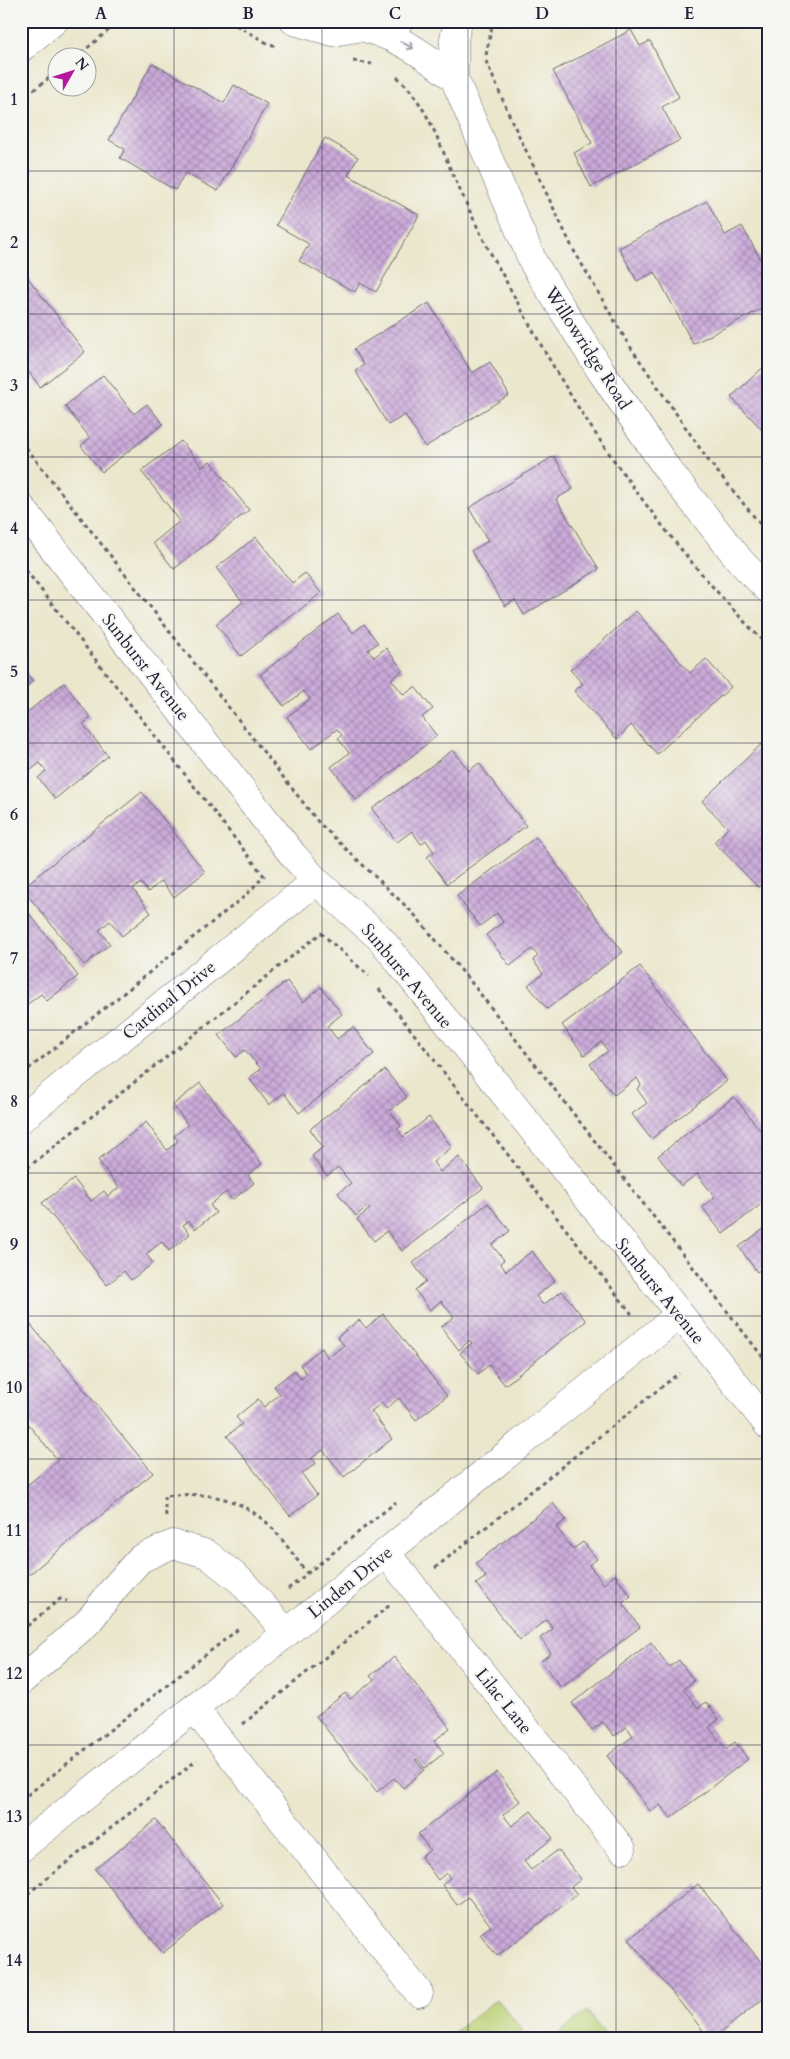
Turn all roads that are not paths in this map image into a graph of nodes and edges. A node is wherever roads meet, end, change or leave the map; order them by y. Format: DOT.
graph roads {
  1 [pos="54,21"];
  2 [pos="294,21"];
  3 [pos="398,21"];
  4 [pos="458,21"];
  5 [pos="362,27"];
  6 [pos="21,48"];
  7 [pos="454,78"];
  8 [pos="21,507"];
  9 [pos="769,590"];
  10 [pos="316,881"];
  11 [pos="21,1119"];
  12 [pos="679,1315"];
  13 [pos="769,1426"];
  14 [pos="386,1553"];
  15 [pos="287,1633"];
  16 [pos="23,1677"];
  17 [pos="194,1708"];
  18 [pos="24,1841"];
  19 [pos="622,1849"];
  20 [pos="419,1993"];
  1 -- 6 [label="street"];
  2 -- 5 [label="street, Willowridge Road"];
  3 -- 5 [label="street, Willowridge Road"];
  4 -- 7 [label="street, Willowridge Road"];
  5 -- 7 [label="street, Willowridge Road, one-way"];
  7 -- 9 [label="street, Willowridge Road"];
  8 -- 10 [label="street, Sunburst Avenue"];
  10 -- 11 [label="street, Cardinal Drive"];
  10 -- 12 [label="street, Sunburst Avenue"];
  12 -- 13 [label="street, Sunburst Avenue"];
  12 -- 14 [label="street, Linden Drive"];
  14 -- 15 [label="street, Linden Drive"];
  14 -- 19 [label="street, Lilac Lane"];
  15 -- 16 [label="street"];
  15 -- 17 [label="street, Linden Drive"];
  17 -- 18 [label="street, Linden Drive"];
  17 -- 20 [label="street"];
}
